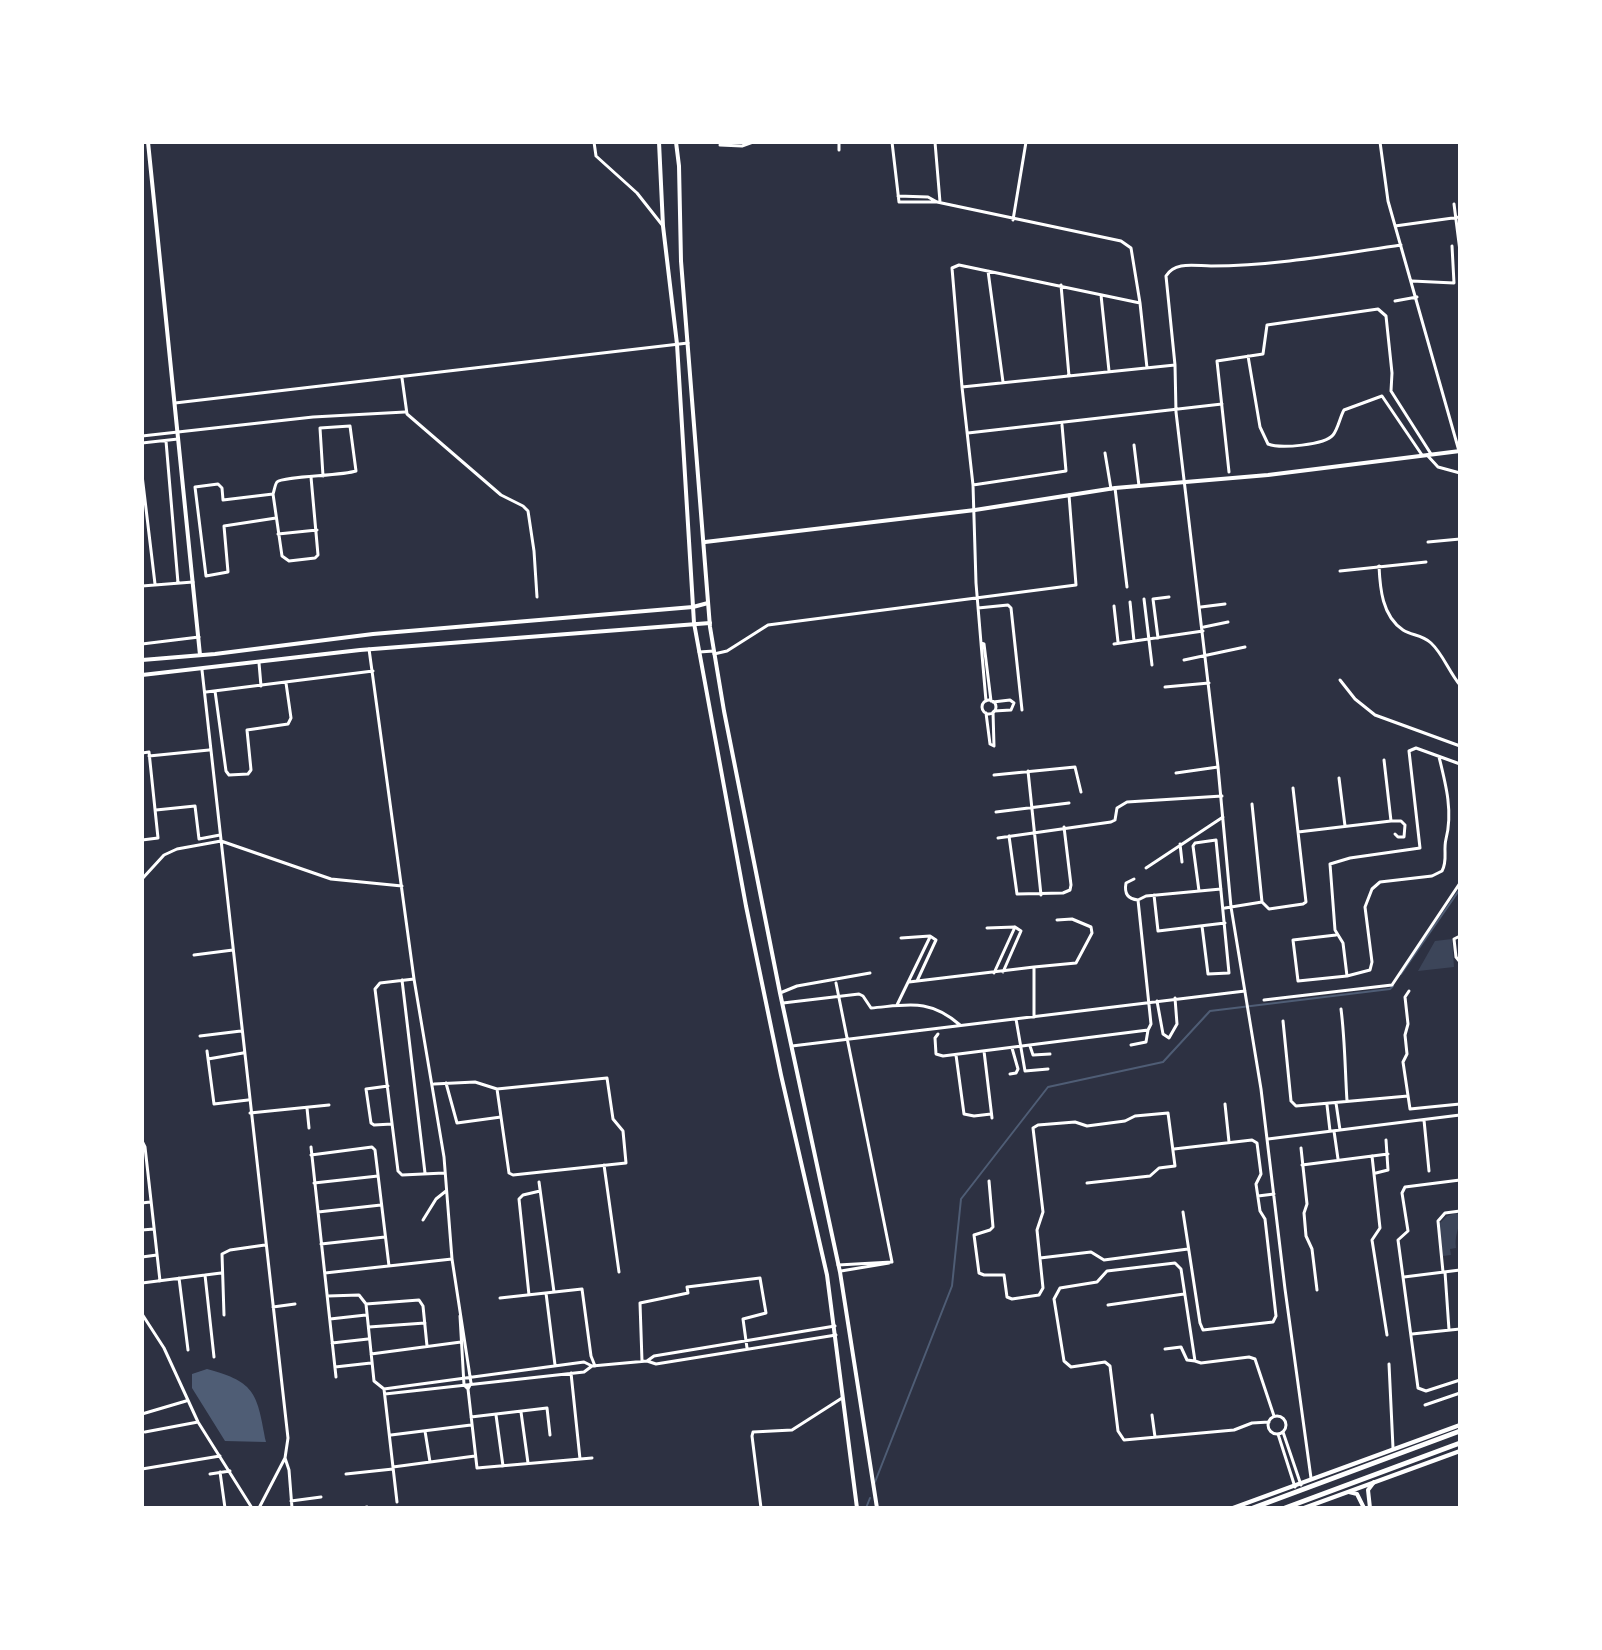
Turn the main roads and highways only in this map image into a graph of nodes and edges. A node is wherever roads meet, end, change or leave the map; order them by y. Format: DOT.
graph roads {
  1 [pos="148,142"];
  2 [pos="659,142"];
  3 [pos="676,142"];
  4 [pos="1460,452"];
  5 [pos="705,542"];
  6 [pos="709,603"];
  7 [pos="693,607"];
  8 [pos="694,623"];
  9 [pos="710,623"];
  10 [pos="215,654"];
  11 [pos="200,655"];
  12 [pos="188,656"];
  13 [pos="142,660"];
  14 [pos="216,668"];
  15 [pos="189,670"];
  16 [pos="142,675"];
  17 [pos="1460,1425"];
  18 [pos="1460,1431"];
  19 [pos="1460,1443"];
  20 [pos="1460,1451"];
  21 [pos="1374,1482"];
  22 [pos="1349,1492"];
  23 [pos="857,1508"];
  24 [pos="877,1508"];
  25 [pos="1233,1508"];
  26 [pos="1253,1508"];
  27 [pos="1285,1508"];
  28 [pos="1304,1508"];
  29 [pos="1364,1508"];
  30 [pos="1370,1508"];
  1 -- 11 [label="main road"];
  2 -- 7 [label="main road"];
  3 -- 5 [label="main road"];
  4 -- 5 [label="main road"];
  5 -- 6 [label="main road"];
  6 -- 7 [label="main road"];
  6 -- 9 [label="main road"];
  7 -- 8 [label="main road"];
  7 -- 10 [label="main road"];
  8 -- 9 [label="main road"];
  8 -- 14 [label="main road"];
  8 -- 23 [label="main road"];
  9 -- 24 [label="main road"];
  10 -- 11 [label="main road"];
  10 -- 14 [label="main road"];
  11 -- 12 [label="main road"];
  12 -- 13 [label="main road"];
  12 -- 15 [label="main road"];
  14 -- 15 [label="main road"];
  15 -- 16 [label="main road"];
  17 -- 25 [label="main road"];
  18 -- 26 [label="highway"];
  19 -- 27 [label="highway"];
  20 -- 21 [label="main road"];
  21 -- 22 [label="main road"];
  21 -- 30 [label="main road"];
  22 -- 28 [label="main road"];
  22 -- 29 [label="main road"];
}
